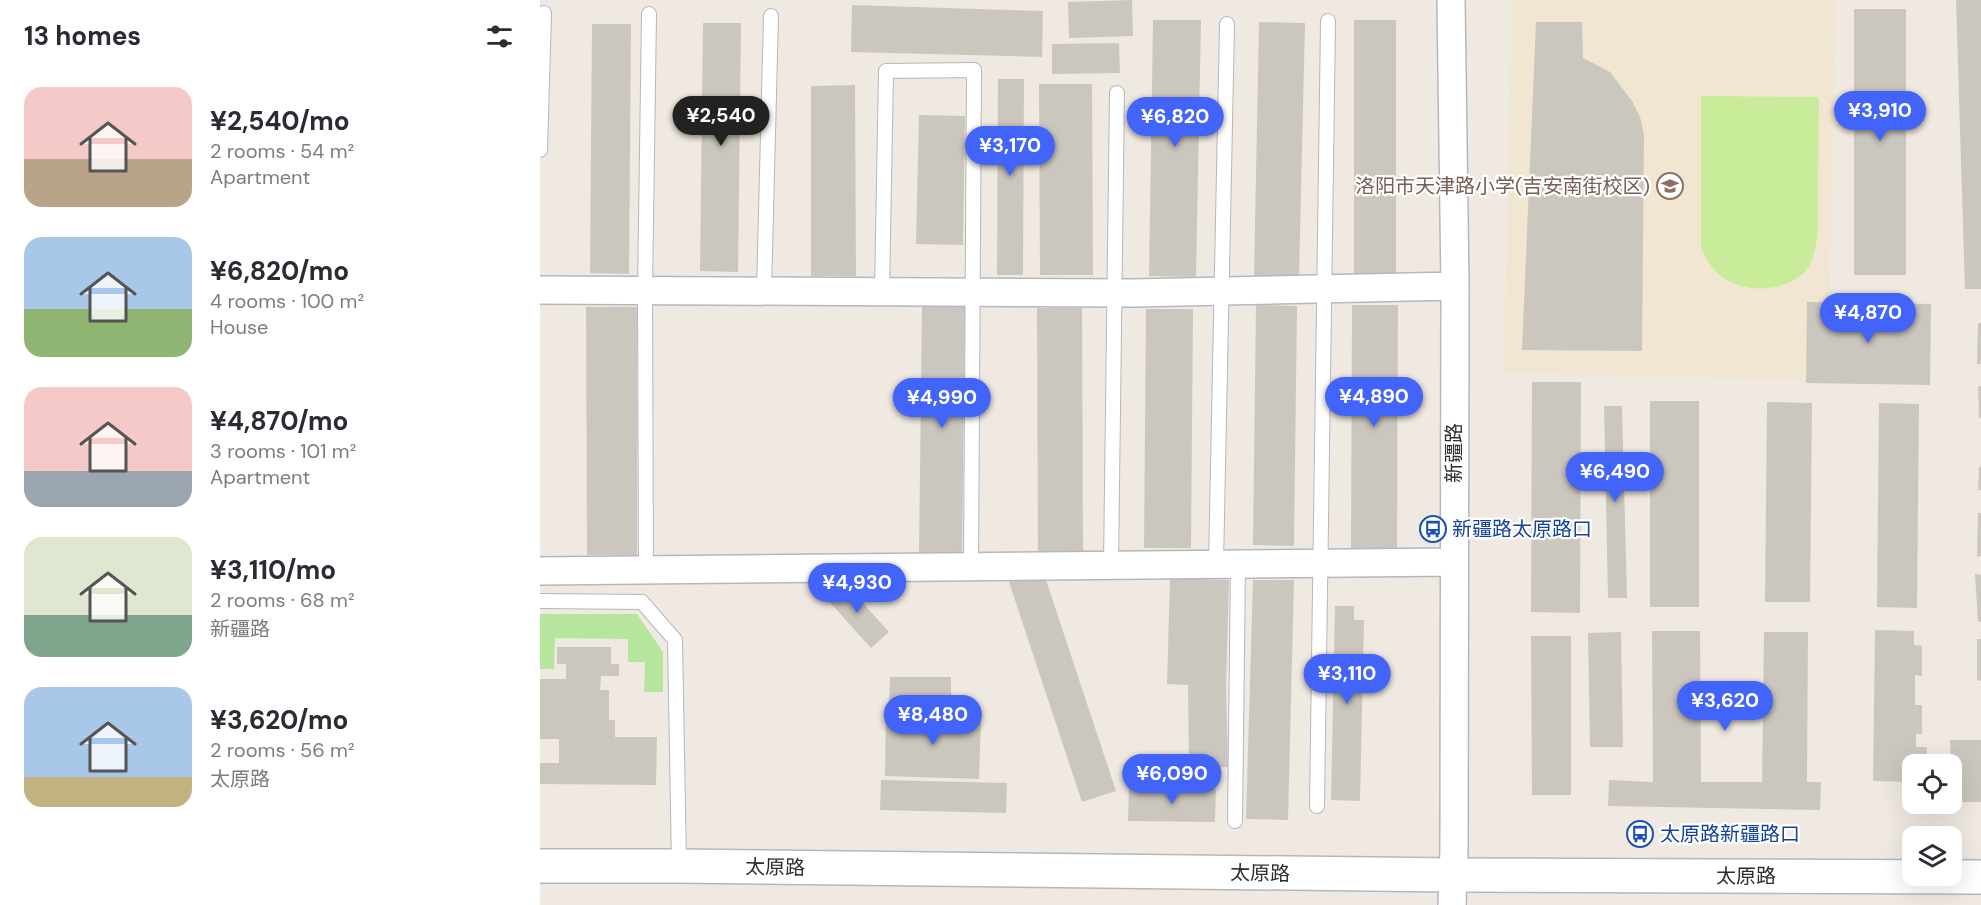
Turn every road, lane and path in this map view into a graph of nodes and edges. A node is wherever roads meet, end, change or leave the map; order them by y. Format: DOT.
graph roads {
  1 [pos="1450,0"];
  2 [pos="544,13"];
  3 [pos="649,14"];
  4 [pos="771,16"];
  5 [pos="1328,21"];
  6 [pos="1227,24"];
  7 [pos="1117,93"];
  8 [pos="540,150"];
  9 [pos="1455,286"];
  10 [pos="1324,289"];
  11 [pos="540,290"];
  12 [pos="645,291"];
  13 [pos="764,291"];
  14 [pos="1221,291"];
  15 [pos="882,292"];
  16 [pos="973,292"];
  17 [pos="1114,292"];
  18 [pos="1454,562"];
  19 [pos="1320,564"];
  20 [pos="1227,565"];
  21 [pos="1110,566"];
  22 [pos="971,567"];
  23 [pos="646,570"];
  24 [pos="540,571"];
  25 [pos="540,602"];
  26 [pos="1317,806"];
  27 [pos="1234,821"];
  28 [pos="540,866"];
  29 [pos="679,866"];
  30 [pos="1981,877"];
  31 [pos="1452,890"];
  1 -- 9 [label="street, 新疆路"];
  2 -- 8 [label="lane"];
  3 -- 12 [label="lane"];
  4 -- 13 [label="lane"];
  5 -- 10 [label="lane"];
  6 -- 14 [label="lane"];
  7 -- 17 [label="lane"];
  9 -- 10 [label="street"];
  9 -- 18 [label="street, 新疆路"];
  10 -- 14 [label="street"];
  10 -- 19 [label="lane"];
  11 -- 12 [label="street"];
  12 -- 13 [label="street"];
  12 -- 23 [label="lane"];
  13 -- 15 [label="street"];
  14 -- 17 [label="street"];
  14 -- 20 [label="lane"];
  15 -- 16 [label="street"];
  15 -- 16 [label="lane"];
  16 -- 17 [label="street"];
  16 -- 22 [label="lane"];
  17 -- 21 [label="lane"];
  18 -- 19 [label="street"];
  18 -- 31 [label="street, 新疆路"];
  19 -- 20 [label="street"];
  19 -- 26 [label="lane"];
  20 -- 21 [label="street"];
  20 -- 27 [label="lane"];
  21 -- 22 [label="street"];
  22 -- 23 [label="street"];
  23 -- 24 [label="street"];
  25 -- 29 [label="lane"];
  28 -- 29 [label="main road, 太原路"];
  29 -- 31 [label="main road, 太原路"];
  30 -- 31 [label="main road, 太原路"];
}
